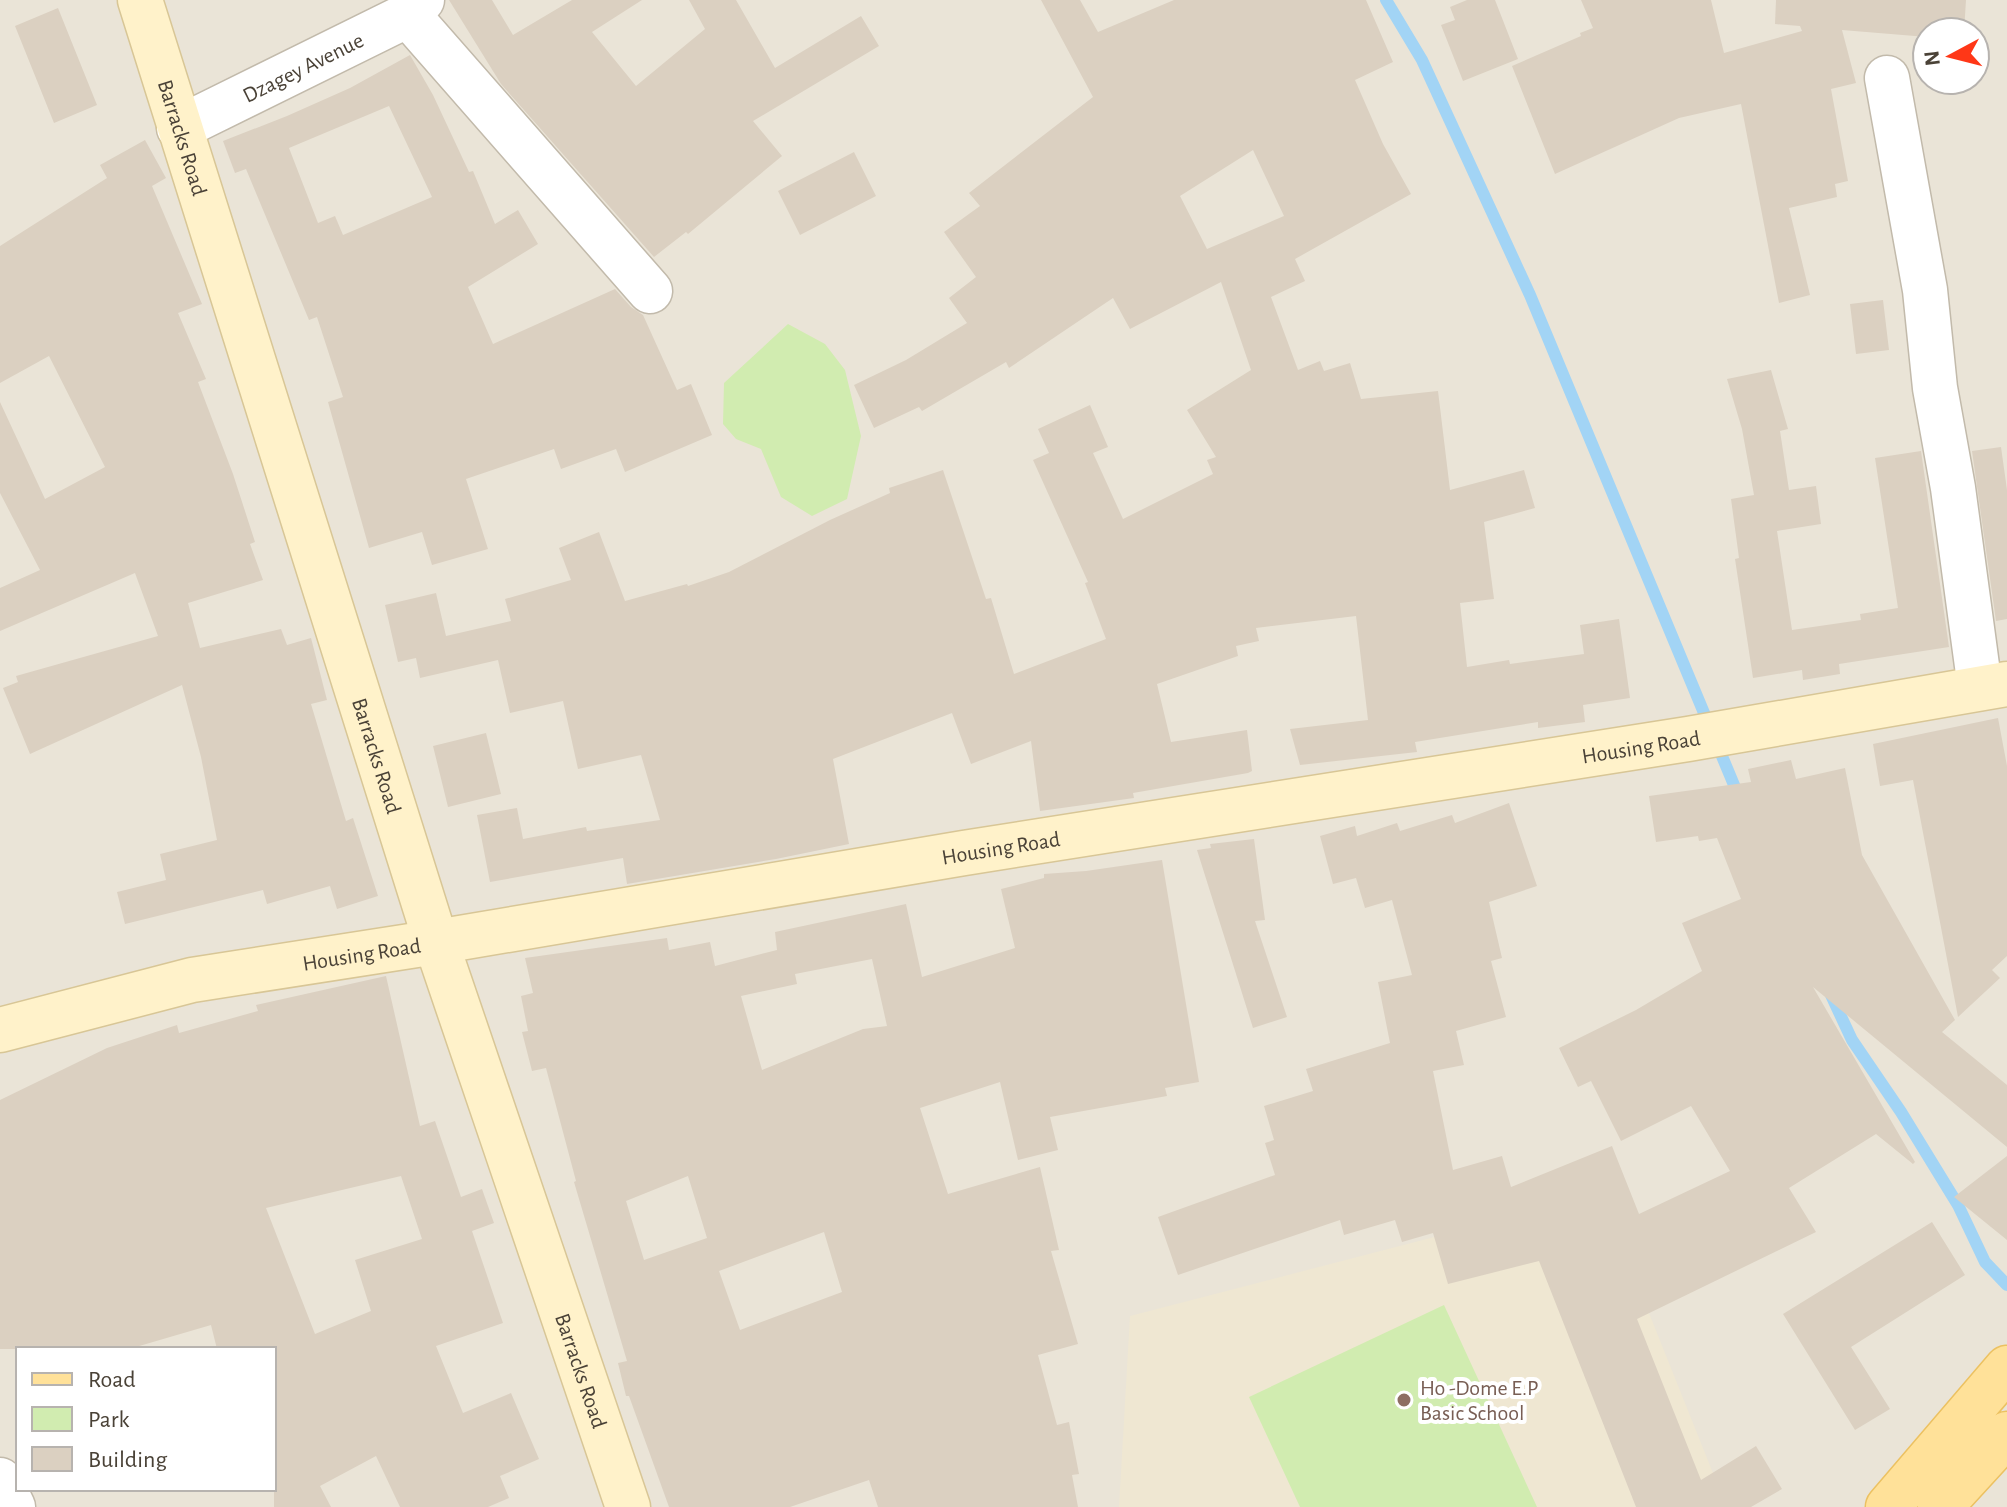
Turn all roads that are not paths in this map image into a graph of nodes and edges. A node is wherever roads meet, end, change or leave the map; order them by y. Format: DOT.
graph roads {
  1 [pos="140,0"];
  2 [pos="415,8"];
  3 [pos="1887,78"];
  4 [pos="179,128"];
  5 [pos="650,291"];
  6 [pos="1993,686"];
  7 [pos="436,942"];
  8 [pos="0,1030"];
  9 [pos="2007,1368"];
  10 [pos="2007,1434"];
  11 [pos="0,1480"];
  12 [pos="13,1507"];
  13 [pos="628,1507"];
  14 [pos="1888,1507"];
  15 [pos="1940,1507"];
  1 -- 4 [label="street, Barracks Road"];
  2 -- 4 [label="street, Dzagey Avenue"];
  2 -- 5 [label="street"];
  3 -- 6 [label="street"];
  4 -- 7 [label="street, Barracks Road"];
  6 -- 7 [label="street, Housing Road"];
  7 -- 8 [label="street, Housing Road"];
  7 -- 13 [label="street, Barracks Road"];
  9 -- 14 [label="main road"];
  10 -- 15 [label="main road"];
  11 -- 12 [label="street"];
}
